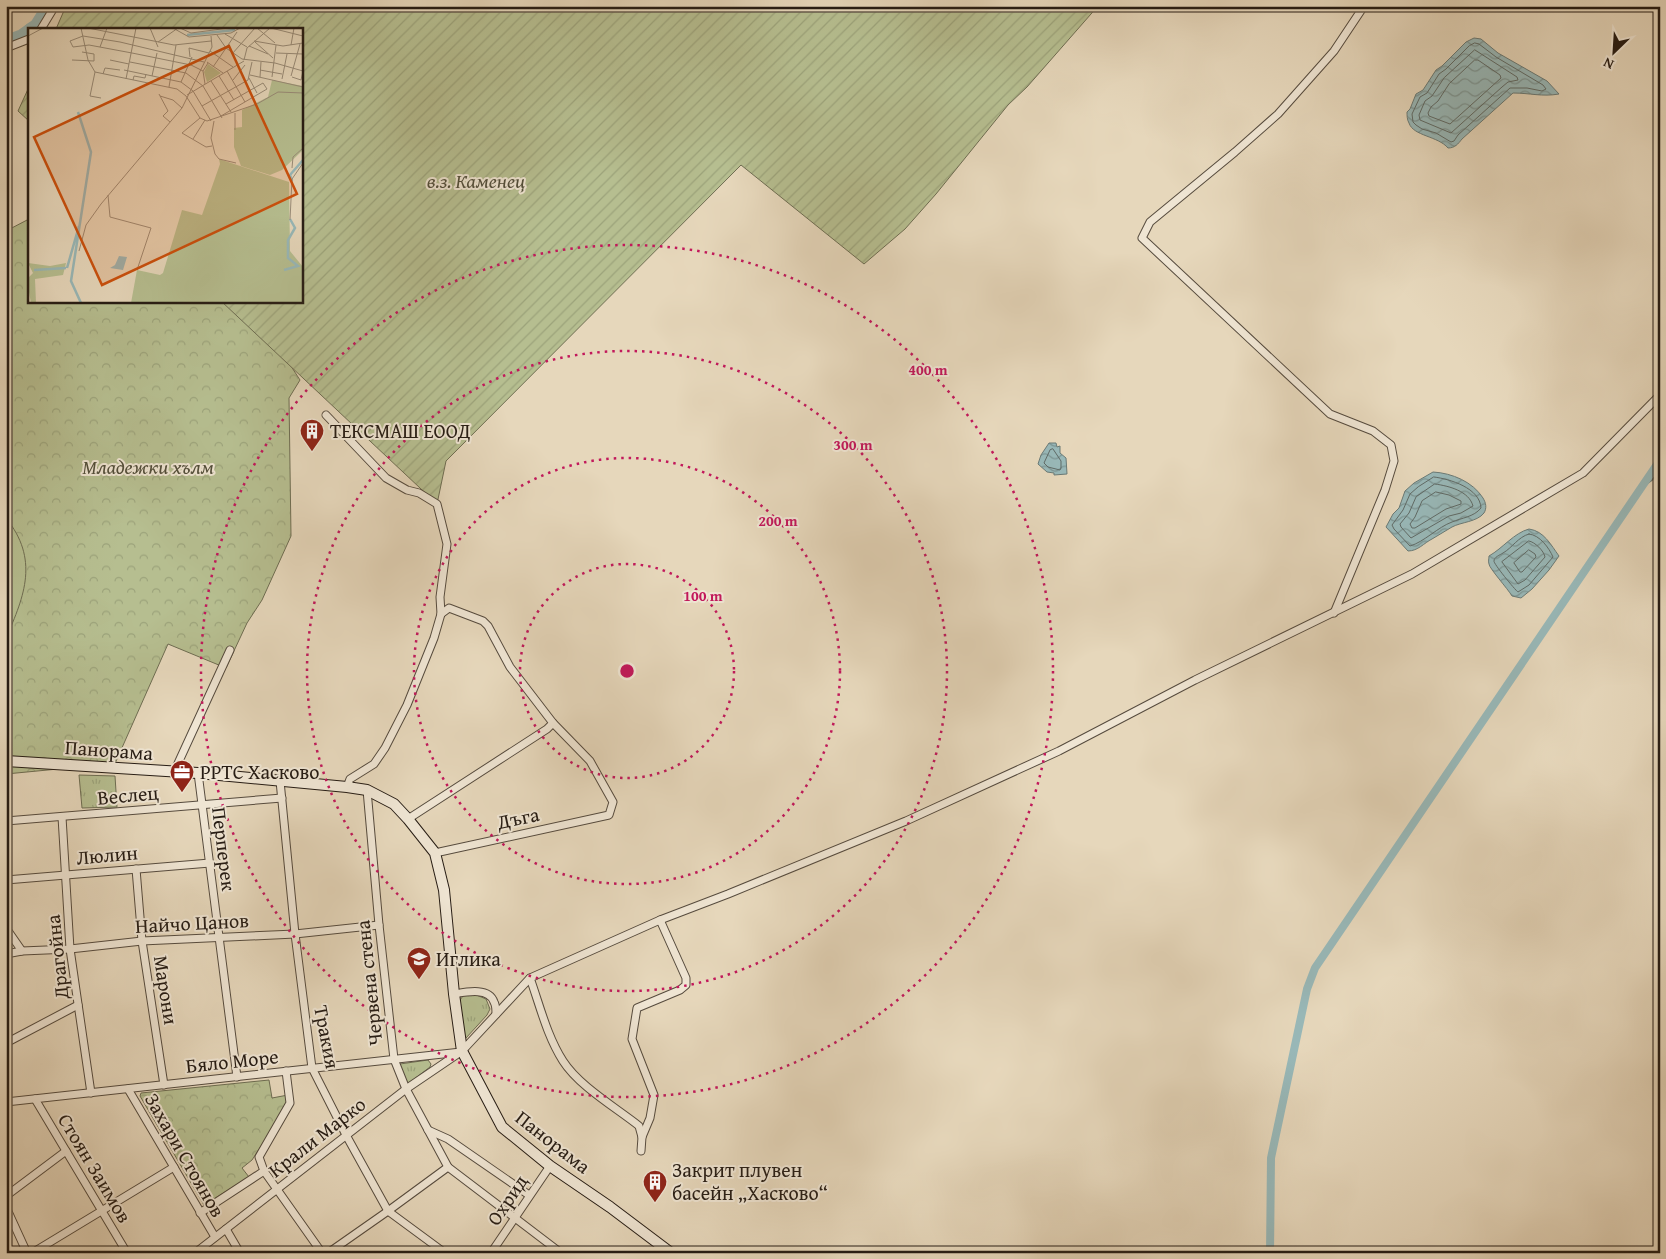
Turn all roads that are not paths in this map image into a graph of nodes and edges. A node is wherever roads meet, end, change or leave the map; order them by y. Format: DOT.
graph roads {
  1 [pos="55,6"];
  2 [pos="1364,6"];
  3 [pos="42,28"];
  4 [pos="28,39"];
  5 [pos="6,48"];
  6 [pos="1660,395"];
  7 [pos="326,415"];
  8 [pos="1334,613"];
  9 [pos="441,614"];
  10 [pos="230,650"];
  11 [pos="553,723"];
  12 [pos="6,761"];
  13 [pos="174,772"];
  14 [pos="198,773"];
  15 [pos="280,781"];
  16 [pos="347,787"];
  17 [pos="367,790"];
  18 [pos="282,798"];
  19 [pos="202,805"];
  20 [pos="62,817"];
  21 [pos="408,819"];
  22 [pos="6,821"];
  23 [pos="435,853"];
  24 [pos="210,863"];
  25 [pos="136,869"];
  26 [pos="66,875"];
  27 [pos="6,880"];
  28 [pos="660,920"];
  29 [pos="379,925"];
  30 [pos="6,928"];
  31 [pos="294,934"];
  32 [pos="218,938"];
  33 [pos="142,941"];
  34 [pos="70,949"];
  35 [pos="22,951"];
  36 [pos="6,954"];
  37 [pos="530,978"];
  38 [pos="454,994"];
  39 [pos="78,1005"];
  40 [pos="496,1014"];
  41 [pos="6,1043"];
  42 [pos="462,1052"];
  43 [pos="394,1059"];
  44 [pos="312,1068"];
  45 [pos="286,1071"];
  46 [pos="237,1077"];
  47 [pos="164,1085"];
  48 [pos="128,1089"];
  49 [pos="406,1089"];
  50 [pos="91,1093"];
  51 [pos="35,1099"];
  52 [pos="6,1102"];
  53 [pos="428,1130"];
  54 [pos="346,1135"];
  55 [pos="642,1137"];
  56 [pos="66,1151"];
  57 [pos="642,1151"];
  58 [pos="550,1166"];
  59 [pos="174,1168"];
  60 [pos="448,1168"];
  61 [pos="264,1171"];
  62 [pos="276,1190"];
  63 [pos="529,1195"];
  64 [pos="6,1196"];
  65 [pos="6,1207"];
  66 [pos="102,1210"];
  67 [pos="388,1211"];
  68 [pos="200,1213"];
  69 [pos="515,1218"];
  70 [pos="226,1229"];
  71 [pos="214,1237"];
  72 [pos="27,1253"];
  73 [pos="32,1253"];
  74 [pos="128,1253"];
  75 [pos="195,1253"];
  76 [pos="240,1253"];
  77 [pos="322,1253"];
  78 [pos="328,1253"];
  79 [pos="446,1253"];
  80 [pos="491,1253"];
  81 [pos="561,1253"];
  82 [pos="671,1253"];
  1 -- 3 [label="street"];
  2 -- 8 [label="street"];
  4 -- 5 [label="street"];
  6 -- 8 [label="street"];
  7 -- 9 [label="street"];
  8 -- 28 [label="street"];
  9 -- 11 [label="street"];
  9 -- 16 [label="street"];
  10 -- 13 [label="street"];
  11 -- 21 [label="street"];
  11 -- 23 [label="street, Дъга"];
  12 -- 13 [label="street, Панорама"];
  13 -- 14 [label="street, Панорама"];
  14 -- 15 [label="street, Панорама"];
  14 -- 19 [label="street, Перперек"];
  15 -- 16 [label="street, Панорама"];
  15 -- 18 [label="street, Тракия"];
  16 -- 17 [label="street, Панорама"];
  17 -- 21 [label="street, Панорама"];
  17 -- 29 [label="street, Червена стена"];
  18 -- 19 [label="street, Веслец"];
  18 -- 31 [label="street, Тракия"];
  19 -- 20 [label="street, Веслец"];
  19 -- 24 [label="street, Перперек"];
  20 -- 22 [label="street, Веслец"];
  20 -- 26 [label="street, Драгойна"];
  21 -- 23 [label="street, Панорама"];
  23 -- 38 [label="street, Панорама"];
  24 -- 25 [label="street, Люлин"];
  24 -- 32 [label="street, Перперек"];
  25 -- 26 [label="street, Люлин"];
  25 -- 33 [label="street, Марони"];
  26 -- 27 [label="street, Люлин"];
  26 -- 34 [label="street, Драгойна"];
  28 -- 37 [label="street"];
  28 -- 55 [label="street"];
  29 -- 31 [label="street, Найчо Цанов"];
  29 -- 43 [label="street, Червена стена"];
  30 -- 35 [label="street"];
  31 -- 32 [label="street, Найчо Цанов"];
  31 -- 44 [label="street, Тракия"];
  32 -- 33 [label="street, Найчо Цанов"];
  32 -- 46 [label="street, Перперек"];
  33 -- 34 [label="street, Найчо Цанов"];
  33 -- 47 [label="street, Марони"];
  34 -- 35 [label="street, Найчо Цанов"];
  34 -- 39 [label="street, Драгойна"];
  35 -- 36 [label="street, Найчо Цанов"];
  37 -- 40 [label="street, Крали Марко"];
  37 -- 55 [label="street"];
  38 -- 40 [label="street"];
  38 -- 42 [label="street, Панорама"];
  39 -- 41 [label="street"];
  39 -- 50 [label="street, Драгойна"];
  40 -- 42 [label="street, Крали Марко"];
  42 -- 43 [label="street, Бяло Море"];
  42 -- 49 [label="street, Крали Марко"];
  42 -- 58 [label="street, Панорама"];
  43 -- 44 [label="street, Бяло Море"];
  43 -- 49 [label="street, Червена стена"];
  44 -- 45 [label="street, Бяло Море"];
  44 -- 54 [label="street, Тракия"];
  45 -- 46 [label="street, Бяло Море"];
  45 -- 61 [label="street"];
  46 -- 47 [label="street, Бяло Море"];
  47 -- 48 [label="street, Бяло Море"];
  48 -- 50 [label="street, Бяло Море"];
  48 -- 59 [label="street, Захари Стоянов"];
  49 -- 53 [label="street, Червена стена"];
  49 -- 54 [label="street, Крали Марко"];
  50 -- 51 [label="street, Бяло Море"];
  51 -- 52 [label="street, Бяло Море"];
  51 -- 56 [label="street, Стоян Заимов"];
  53 -- 60 [label="street, Червена стена"];
  53 -- 63 [label="street"];
  54 -- 62 [label="street, Крали Марко"];
  54 -- 67 [label="street, Тракия"];
  55 -- 57 [label="street"];
  56 -- 64 [label="street"];
  56 -- 66 [label="street, Стоян Заимов"];
  58 -- 63 [label="street, Охрид"];
  58 -- 82 [label="street, Панорама"];
  59 -- 66 [label="street"];
  59 -- 68 [label="street, Захари Стоянов"];
  60 -- 67 [label="street"];
  60 -- 69 [label="street, Червена стена"];
  61 -- 62 [label="street"];
  61 -- 68 [label="street"];
  62 -- 70 [label="street, Крали Марко"];
  62 -- 77 [label="street"];
  63 -- 69 [label="street, Охрид"];
  65 -- 72 [label="street"];
  66 -- 73 [label="street"];
  66 -- 74 [label="street, Стоян Заимов"];
  67 -- 78 [label="street"];
  67 -- 79 [label="street, Тракия"];
  68 -- 71 [label="street, Захари Стоянов"];
  69 -- 80 [label="street, Охрид"];
  69 -- 81 [label="street, Червена стена"];
  70 -- 71 [label="street, Крали Марко"];
  70 -- 76 [label="street, Захари Стоянов"];
  71 -- 75 [label="street, Крали Марко"];
}
